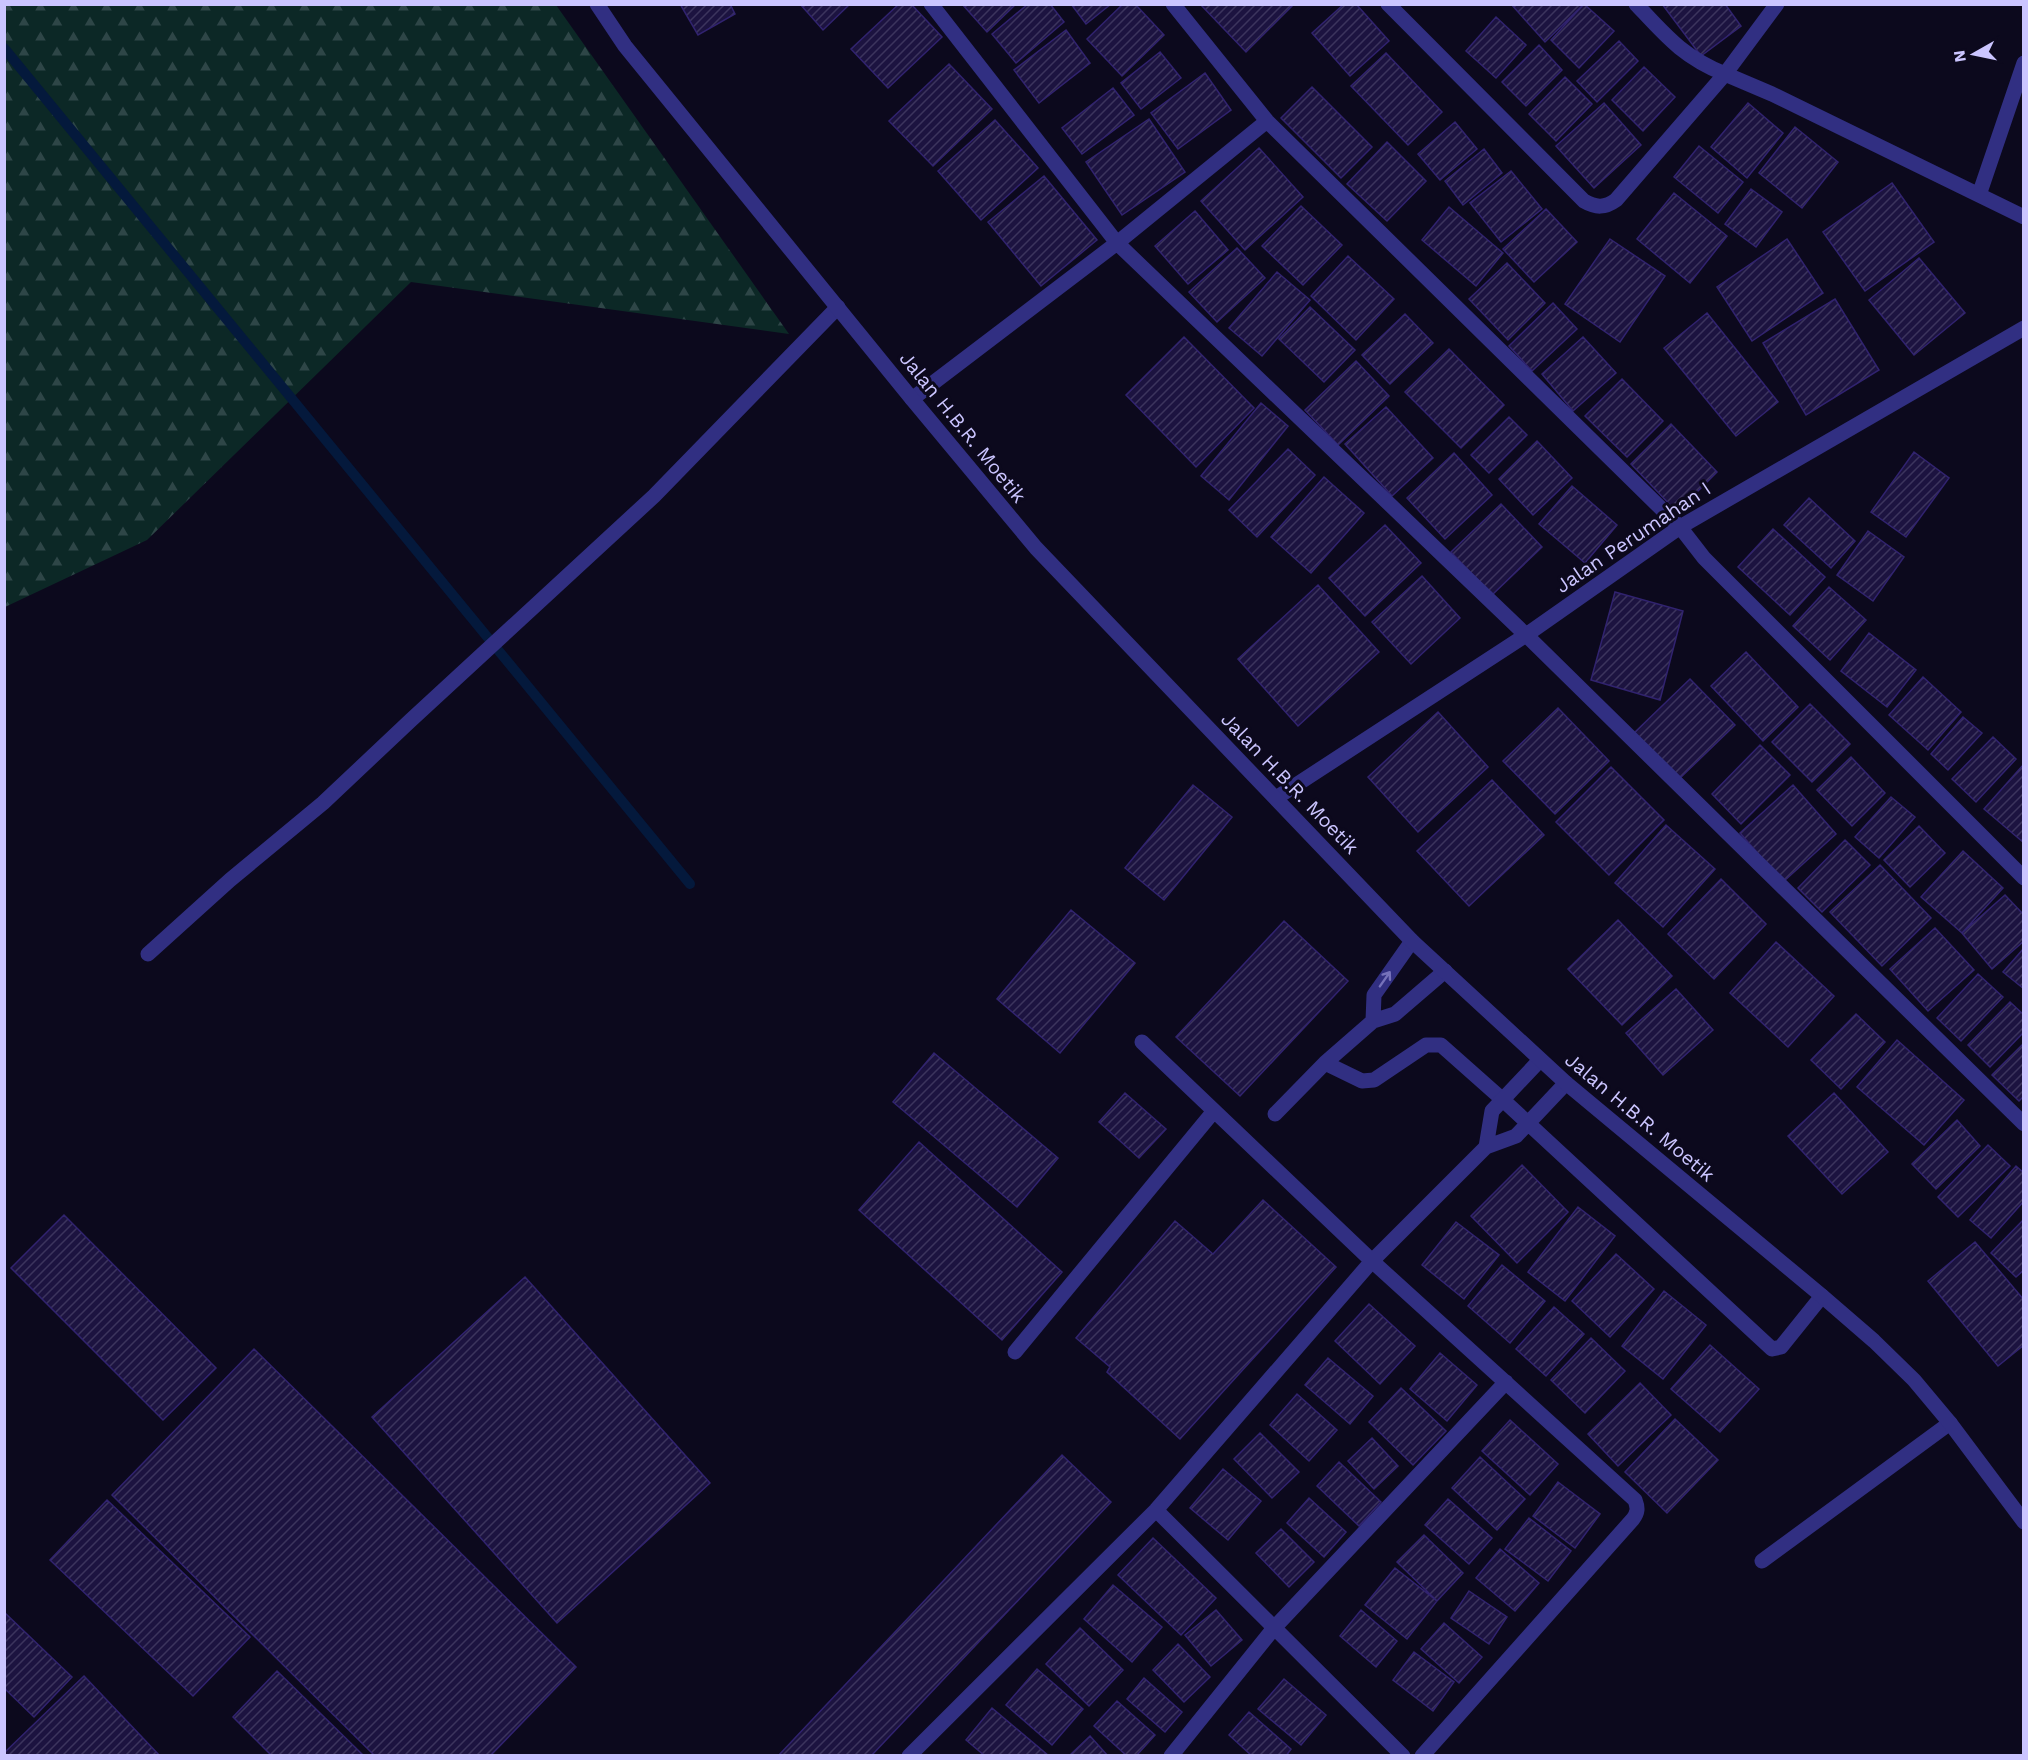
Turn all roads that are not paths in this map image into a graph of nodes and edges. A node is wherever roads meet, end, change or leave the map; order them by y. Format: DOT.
graph roads {
  1 [pos="597,4"];
  2 [pos="931,4"];
  3 [pos="1173,4"];
  4 [pos="1388,4"];
  5 [pos="1636,4"];
  6 [pos="1777,4"];
  7 [pos="2024,63"];
  8 [pos="1725,74"];
  9 [pos="1267,121"];
  10 [pos="1979,195"];
  11 [pos="2024,217"];
  12 [pos="1117,243"];
  13 [pos="838,307"];
  14 [pos="2024,328"];
  15 [pos="912,399"];
  16 [pos="1680,527"];
  17 [pos="1526,635"];
  18 [pos="1276,798"];
  19 [pos="2024,878"];
  20 [pos="1412,941"];
  21 [pos="148,954"];
  22 [pos="1445,971"];
  23 [pos="1373,1021"];
  24 [pos="1142,1042"];
  25 [pos="1540,1060"];
  26 [pos="1325,1064"];
  27 [pos="1566,1083"];
  28 [pos="1503,1100"];
  29 [pos="1214,1111"];
  30 [pos="1275,1114"];
  31 [pos="1529,1124"];
  32 [pos="2024,1124"];
  33 [pos="1486,1147"];
  34 [pos="1372,1261"];
  35 [pos="1822,1296"];
  36 [pos="1015,1352"];
  37 [pos="1506,1382"];
  38 [pos="1950,1423"];
  39 [pos="1156,1510"];
  40 [pos="2024,1522"];
  41 [pos="1762,1561"];
  42 [pos="1274,1628"];
  43 [pos="909,1755"];
  44 [pos="1171,1755"];
  45 [pos="1403,1755"];
  46 [pos="1422,1755"];
  1 -- 13 [label="street, Jalan H.B.R. Moetik"];
  2 -- 12 [label="street"];
  3 -- 9 [label="street"];
  4 -- 8 [label="street"];
  5 -- 8 [label="street"];
  6 -- 8 [label="street"];
  7 -- 10 [label="street"];
  8 -- 10 [label="street"];
  9 -- 12 [label="street"];
  9 -- 16 [label="street"];
  10 -- 11 [label="street"];
  12 -- 15 [label="street"];
  12 -- 17 [label="street"];
  13 -- 15 [label="street, Jalan H.B.R. Moetik"];
  13 -- 21 [label="street"];
  14 -- 16 [label="street, Jalan Perumahan I"];
  15 -- 18 [label="street, Jalan H.B.R. Moetik"];
  16 -- 17 [label="street, Jalan Perumahan I"];
  16 -- 19 [label="street"];
  17 -- 18 [label="street, Jalan Perumahan I"];
  17 -- 32 [label="street"];
  18 -- 20 [label="street, Jalan H.B.R. Moetik"];
  20 -- 22 [label="street, Jalan H.B.R. Moetik"];
  23 -- 20 [label="street, one-way"];
  22 -- 23 [label="street"];
  22 -- 25 [label="street, Jalan H.B.R. Moetik"];
  23 -- 26 [label="street"];
  24 -- 29 [label="street"];
  25 -- 27 [label="street, Jalan H.B.R. Moetik"];
  25 -- 28 [label="street"];
  26 -- 28 [label="street"];
  26 -- 30 [label="street"];
  27 -- 31 [label="street"];
  27 -- 35 [label="street, Jalan H.B.R. Moetik"];
  28 -- 31 [label="street"];
  28 -- 33 [label="street"];
  29 -- 34 [label="street"];
  29 -- 36 [label="street"];
  31 -- 33 [label="street"];
  31 -- 35 [label="street"];
  33 -- 34 [label="street"];
  34 -- 37 [label="street"];
  34 -- 39 [label="street"];
  35 -- 38 [label="street, Jalan H.B.R. Moetik"];
  37 -- 42 [label="street"];
  37 -- 46 [label="street"];
  38 -- 40 [label="street, Jalan H.B.R. Moetik"];
  38 -- 41 [label="street"];
  39 -- 42 [label="street"];
  39 -- 43 [label="street"];
  42 -- 44 [label="street"];
  42 -- 45 [label="street"];
}
